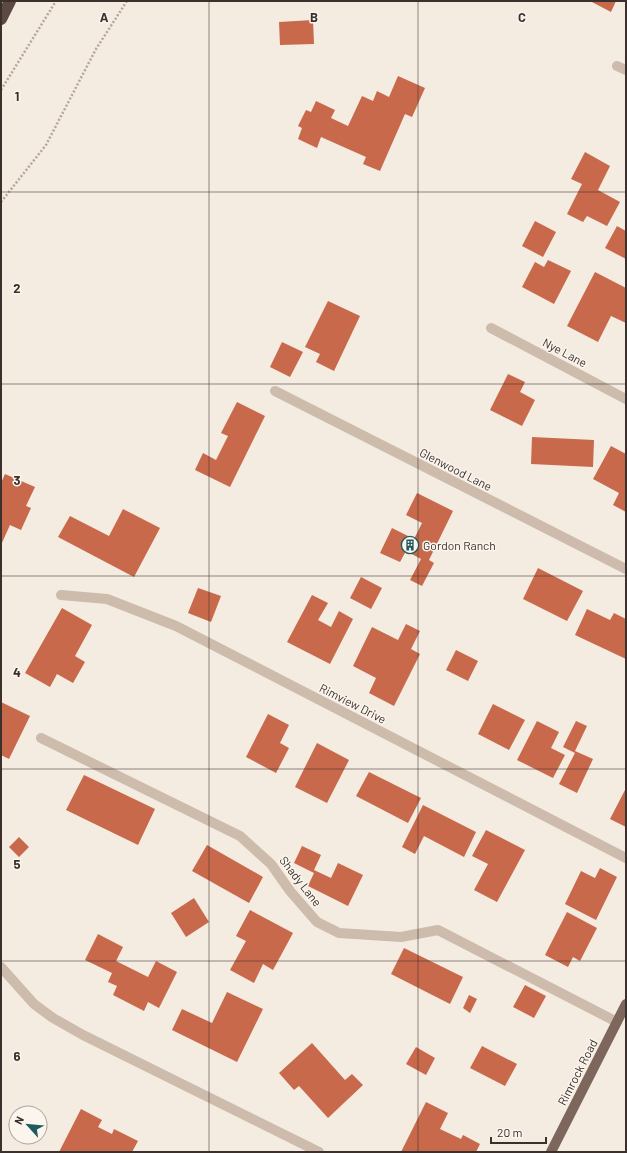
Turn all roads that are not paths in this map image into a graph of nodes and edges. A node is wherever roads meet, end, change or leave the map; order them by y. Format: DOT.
graph roads {
  1 [pos="10,1"];
  2 [pos="1,19"];
  3 [pos="492,328"];
  4 [pos="275,392"];
  5 [pos="626,399"];
  6 [pos="626,569"];
  7 [pos="61,595"];
  8 [pos="41,738"];
  9 [pos="626,858"];
  10 [pos="1,967"];
  11 [pos="626,1004"];
  12 [pos="617,1022"];
  13 [pos="319,1152"];
  14 [pos="552,1152"];
  1 -- 2 [label="highway"];
  3 -- 5 [label="street, Nye Lane"];
  4 -- 6 [label="street, Glenwood Lane"];
  7 -- 9 [label="street, Rimview Drive"];
  8 -- 12 [label="street, Shady Lane"];
  10 -- 13 [label="street"];
  11 -- 12 [label="main road, Rimrock Road"];
  12 -- 14 [label="main road, Rimrock Road"];
}
